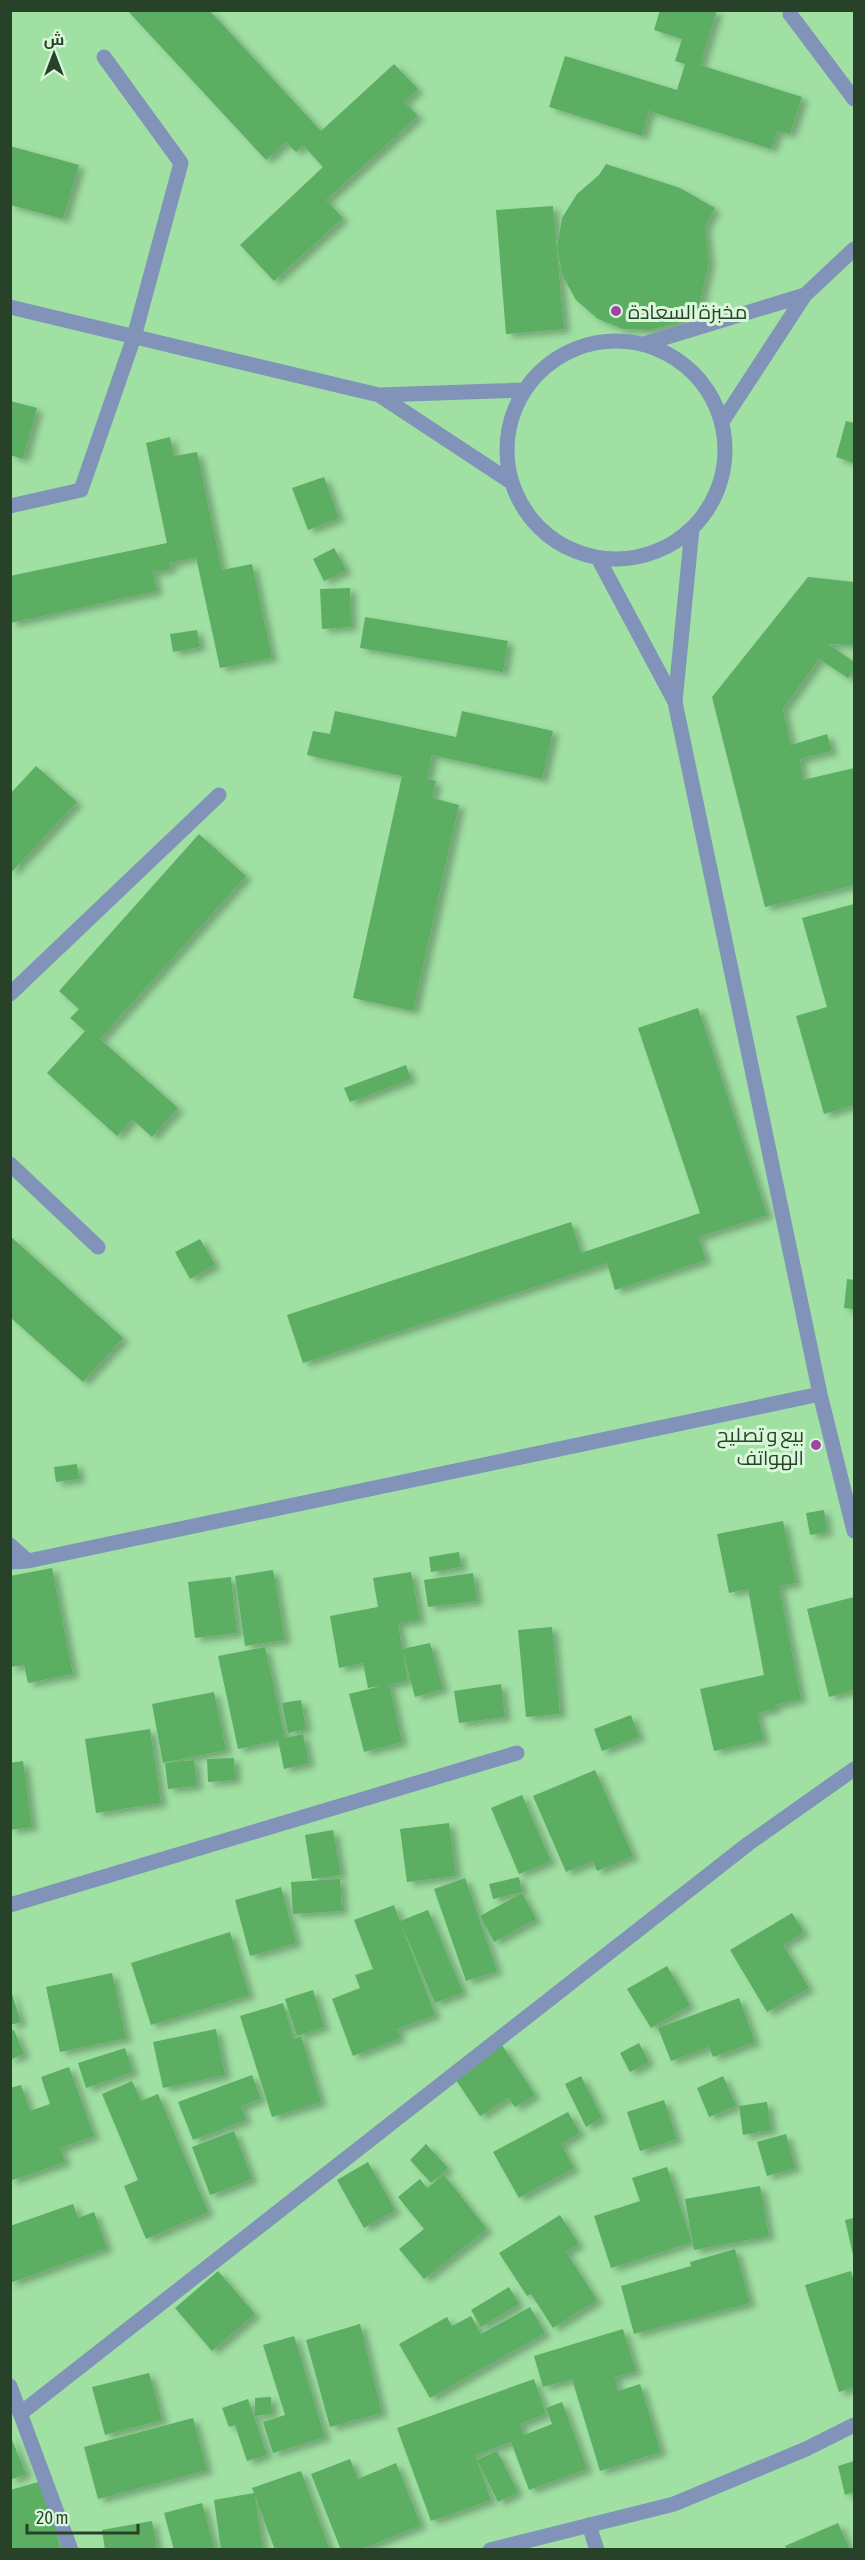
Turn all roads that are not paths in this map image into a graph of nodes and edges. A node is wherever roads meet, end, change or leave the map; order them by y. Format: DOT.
graph roads {
  1 [pos="791,10"];
  2 [pos="104,57"];
  3 [pos="855,99"];
  4 [pos="855,249"];
  5 [pos="805,295"];
  6 [pos="10,307"];
  7 [pos="134,337"];
  8 [pos="644,344"];
  9 [pos="524,390"];
  10 [pos="379,395"];
  11 [pos="722,422"];
  12 [pos="511,482"];
  13 [pos="10,506"];
  14 [pos="692,529"];
  15 [pos="598,558"];
  16 [pos="675,702"];
  17 [pos="219,795"];
  18 [pos="10,994"];
  19 [pos="10,1164"];
  20 [pos="98,1247"];
  21 [pos="820,1394"];
  22 [pos="855,1531"];
  23 [pos="10,1545"];
  24 [pos="28,1561"];
  25 [pos="10,1562"];
  26 [pos="517,1753"];
  27 [pos="855,1769"];
  28 [pos="10,1905"];
  29 [pos="10,2386"];
  30 [pos="21,2413"];
  31 [pos="855,2425"];
  32 [pos="589,2525"];
  33 [pos="71,2550"];
  34 [pos="490,2550"];
  35 [pos="597,2550"];
  1 -- 3 [label="street"];
  2 -- 7 [label="street"];
  4 -- 5 [label="street"];
  5 -- 8 [label="street"];
  5 -- 11 [label="street"];
  6 -- 7 [label="street"];
  7 -- 10 [label="street"];
  7 -- 13 [label="street"];
  8 -- 9 [label="street"];
  8 -- 11 [label="street"];
  9 -- 10 [label="street"];
  9 -- 12 [label="street"];
  10 -- 12 [label="street"];
  11 -- 14 [label="street"];
  12 -- 15 [label="street"];
  14 -- 15 [label="street"];
  14 -- 16 [label="street"];
  15 -- 16 [label="street"];
  16 -- 21 [label="street"];
  17 -- 18 [label="street"];
  19 -- 20 [label="street"];
  21 -- 22 [label="street"];
  21 -- 24 [label="street"];
  23 -- 24 [label="street"];
  24 -- 25 [label="street"];
  26 -- 28 [label="street"];
  27 -- 30 [label="street"];
  29 -- 30 [label="street"];
  30 -- 33 [label="street"];
  31 -- 32 [label="street"];
  32 -- 34 [label="street"];
  32 -- 35 [label="street"];
}
